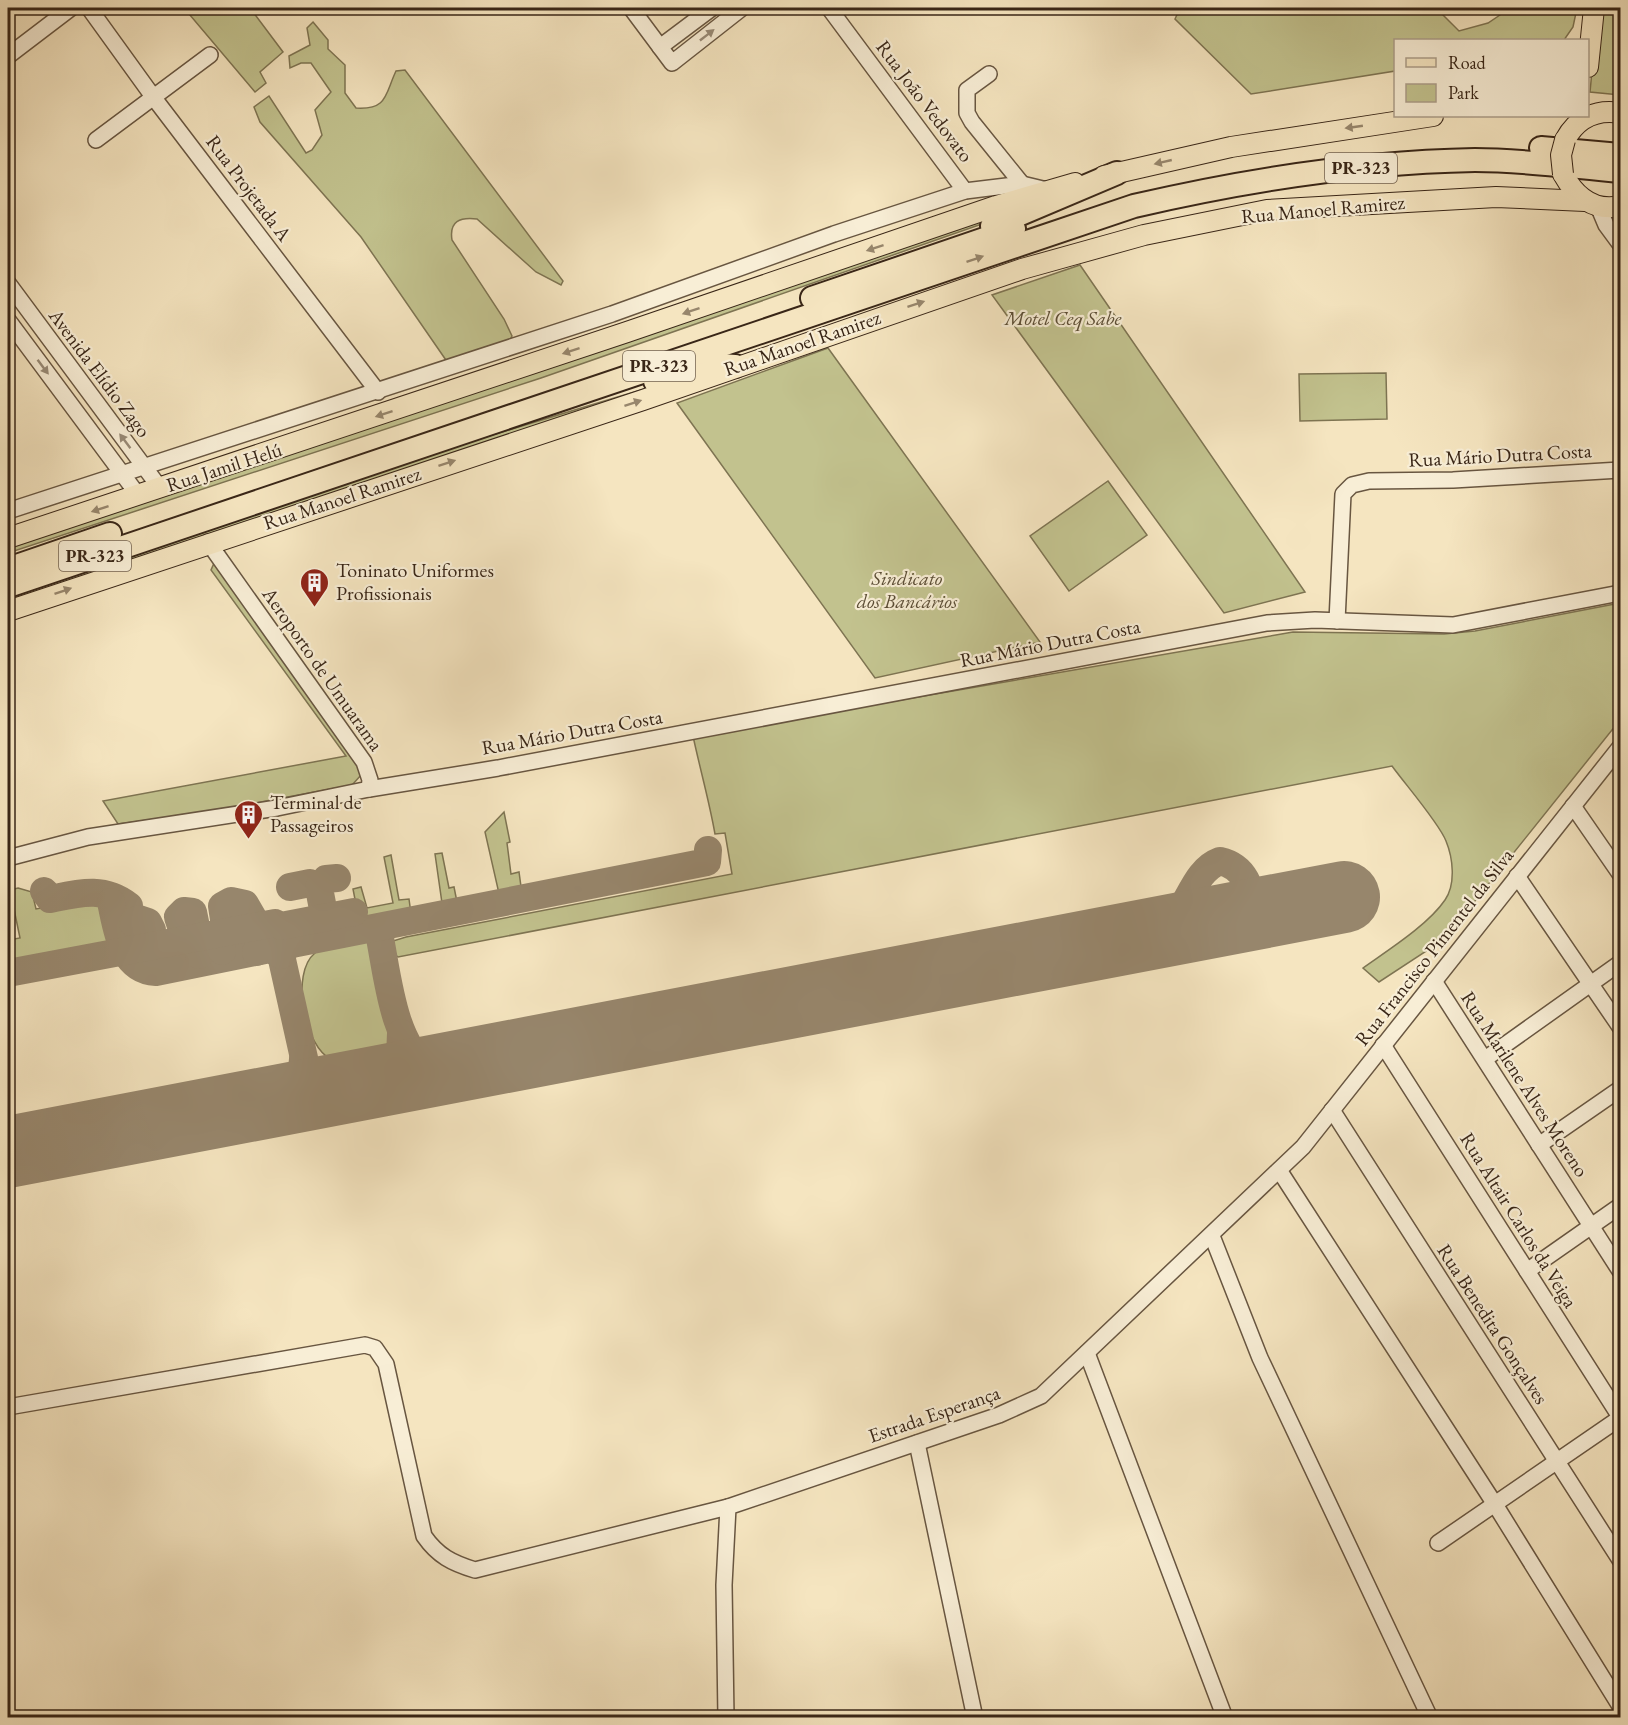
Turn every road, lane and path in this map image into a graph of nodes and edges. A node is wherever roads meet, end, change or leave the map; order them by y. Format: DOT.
graph roads {
  1 [pos="71,8"];
  2 [pos="89,8"];
  3 [pos="631,8"];
  4 [pos="712,8"];
  5 [pos="742,8"];
  6 [pos="829,8"];
  7 [pos="1594,8"];
  8 [pos="1588,35"];
  9 [pos="660,47"];
  10 [pos="210,55"];
  11 [pos="8,56"];
  12 [pos="989,74"];
  13 [pos="154,98"];
  14 [pos="1620,113"];
  15 [pos="1589,114"];
  16 [pos="1426,117"];
  17 [pos="1580,117"];
  18 [pos="96,140"];
  19 [pos="1620,155"];
  20 [pos="1620,171"];
  21 [pos="1117,172"];
  22 [pos="1022,184"];
  23 [pos="1047,190"];
  24 [pos="965,191"];
  25 [pos="1592,203"];
  26 [pos="1620,206"];
  27 [pos="1620,244"];
  28 [pos="963,246"];
  29 [pos="8,282"];
  30 [pos="8,320"];
  31 [pos="735,366"];
  32 [pos="378,392"];
  33 [pos="569,396"];
  34 [pos="144,466"];
  35 [pos="1620,471"];
  36 [pos="123,473"];
  37 [pos="160,488"];
  38 [pos="138,495"];
  39 [pos="8,511"];
  40 [pos="8,538"];
  41 [pos="208,542"];
  42 [pos="50,554"];
  43 [pos="8,560"];
  44 [pos="8,569"];
  45 [pos="8,586"];
  46 [pos="1620,593"];
  47 [pos="8,610"];
  48 [pos="1337,621"];
  49 [pos="1620,747"];
  50 [pos="369,789"];
  51 [pos="1573,806"];
  52 [pos="1616,856"];
  53 [pos="8,858"];
  54 [pos="1620,874"];
  55 [pos="1517,876"];
  56 [pos="1620,963"];
  57 [pos="1434,981"];
  58 [pos="1590,984"];
  59 [pos="1620,1027"];
  60 [pos="1383,1045"];
  61 [pos="1485,1059"];
  62 [pos="1620,1089"];
  63 [pos="1332,1110"];
  64 [pos="1539,1145"];
  65 [pos="1280,1170"];
  66 [pos="1620,1206"];
  67 [pos="1592,1226"];
  68 [pos="1212,1236"];
  69 [pos="1527,1271"];
  70 [pos="1620,1271"];
  71 [pos="1087,1353"];
  72 [pos="8,1407"];
  73 [pos="1620,1418"];
  74 [pos="917,1443"];
  75 [pos="1557,1463"];
  76 [pos="1496,1506"];
  77 [pos="728,1507"];
  78 [pos="1438,1543"];
  79 [pos="1620,1560"];
  80 [pos="1620,1706"];
  81 [pos="726,1718"];
  82 [pos="975,1718"];
  83 [pos="1225,1718"];
  84 [pos="1430,1718"];
  1 -- 11 [label="street"];
  2 -- 13 [label="street, Rua Projetada A"];
  3 -- 9 [label="street"];
  4 -- 9 [label="street"];
  9 -- 5 [label="street, one-way"];
  6 -- 24 [label="street, Rua João Vedovato"];
  7 -- 8 [label="main road"];
  10 -- 13 [label="street"];
  12 -- 22 [label="street"];
  13 -- 18 [label="street"];
  13 -- 32 [label="street, Rua Projetada A"];
  14 -- 15 [label="main road"];
  16 -- 21 [label="main road, Rua Jamil Helú, one-way"];
  17 -- 25 [label="main road, bridge"];
  19 -- 28 [label="highway, PR-323"];
  33 -- 20 [label="highway, PR-323, one-way"];
  21 -- 23 [label="main road, Rua Jamil Helú"];
  21 -- 28 [label="highway"];
  22 -- 23 [label="street"];
  22 -- 24 [label="street"];
  23 -- 37 [label="main road, Rua Jamil Helú, one-way"];
  24 -- 32 [label="street"];
  25 -- 26 [label="main road, Rua Manoel Ramirez"];
  25 -- 27 [label="street"];
  31 -- 25 [label="main road, Rua Manoel Ramirez, one-way"];
  28 -- 42 [label="highway, PR-323"];
  34 -- 29 [label="street, Avenida Elídio Zago, one-way"];
  30 -- 36 [label="street, one-way"];
  31 -- 33 [label="highway"];
  41 -- 31 [label="main road, Rua Manoel Ramirez, one-way"];
  32 -- 34 [label="street"];
  33 -- 45 [label="highway, PR-323"];
  34 -- 36 [label="street"];
  34 -- 37 [label="street, Avenida Elídio Zago"];
  35 -- 48 [label="street, Rua Mário Dutra Costa"];
  36 -- 38 [label="street"];
  36 -- 39 [label="street"];
  37 -- 38 [label="main road, Rua Jamil Helú"];
  38 -- 40 [label="main road, Rua Jamil Helú, one-way"];
  47 -- 41 [label="main road, Rua Manoel Ramirez, one-way"];
  41 -- 50 [label="street, Aeroporto de Umuarama"];
  42 -- 43 [label="highway"];
  42 -- 44 [label="highway, PR-323"];
  46 -- 48 [label="street"];
  48 -- 50 [label="street, Rua Mário Dutra Costa"];
  49 -- 51 [label="street, Rua Francisco Pimentel da Silva"];
  50 -- 53 [label="street"];
  51 -- 52 [label="street"];
  51 -- 55 [label="street, Rua Francisco Pimentel da Silva"];
  52 -- 54 [label="street"];
  55 -- 57 [label="street, Rua Francisco Pimentel da Silva"];
  55 -- 58 [label="street"];
  56 -- 58 [label="street"];
  57 -- 60 [label="street, Rua Francisco Pimentel da Silva"];
  57 -- 61 [label="street, Rua Marilene Alves Moreno"];
  58 -- 59 [label="street"];
  58 -- 61 [label="street"];
  60 -- 63 [label="street, Rua Francisco Pimentel da Silva"];
  60 -- 69 [label="street, Rua Altair Carlos da Veiga"];
  61 -- 64 [label="street, Rua Marilene Alves Moreno"];
  62 -- 64 [label="street"];
  63 -- 65 [label="street, Rua Francisco Pimentel da Silva"];
  63 -- 75 [label="street, Rua Benedita Gonçalves"];
  64 -- 67 [label="street, Rua Marilene Alves Moreno"];
  65 -- 68 [label="street, Estrada Esperança"];
  65 -- 76 [label="street"];
  66 -- 67 [label="street"];
  67 -- 69 [label="street"];
  67 -- 70 [label="street, Rua Marilene Alves Moreno"];
  68 -- 71 [label="street, Estrada Esperança"];
  68 -- 84 [label="street"];
  69 -- 73 [label="street, Rua Altair Carlos da Veiga"];
  71 -- 74 [label="street, Estrada Esperança"];
  71 -- 83 [label="street"];
  72 -- 77 [label="street, Estrada Esperança"];
  73 -- 75 [label="street"];
  74 -- 77 [label="street, Estrada Esperança"];
  74 -- 82 [label="street"];
  75 -- 76 [label="street"];
  75 -- 79 [label="street, Rua Benedita Gonçalves"];
  76 -- 78 [label="street"];
  76 -- 80 [label="street"];
  77 -- 81 [label="street"];
}
